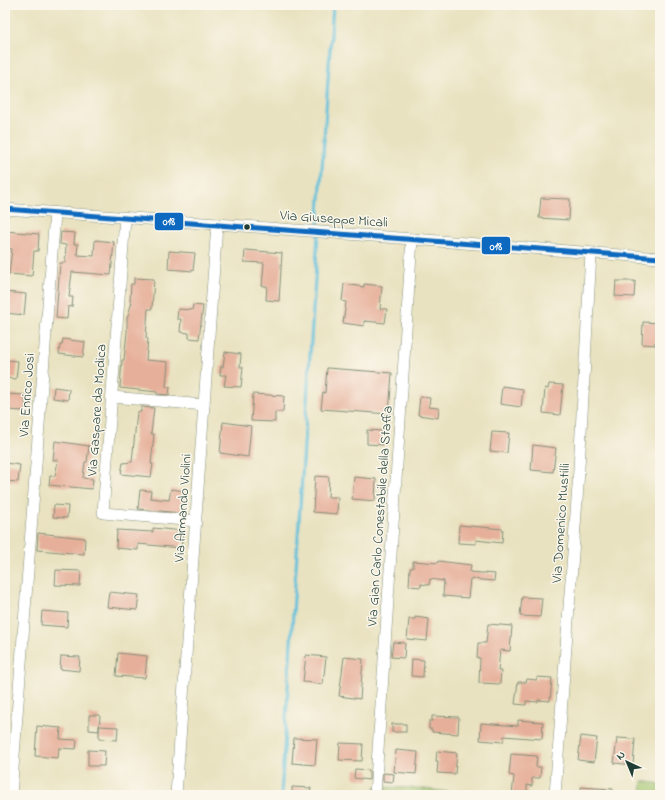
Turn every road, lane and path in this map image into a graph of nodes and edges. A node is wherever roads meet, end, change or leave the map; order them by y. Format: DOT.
graph roads {
  1 [pos="5,209"];
  2 [pos="55,213"];
  3 [pos="125,218"];
  4 [pos="217,224"];
  5 [pos="412,239"];
  6 [pos="591,253"];
  7 [pos="660,258"];
  8 [pos="112,397"];
  9 [pos="204,405"];
  10 [pos="196,521"];
  11 [pos="11,795"];
  12 [pos="176,795"];
  13 [pos="375,795"];
  14 [pos="555,795"];
  1 -- 2 [label="street, Via Giuseppe Micali"];
  2 -- 3 [label="street, Via Giuseppe Micali"];
  2 -- 11 [label="street, Via Enrico Josi"];
  3 -- 4 [label="street, Via Giuseppe Micali"];
  3 -- 8 [label="street, Via Gaspare da Modica"];
  4 -- 5 [label="street, Via Giuseppe Micali"];
  4 -- 9 [label="street, Via Armando Violini"];
  5 -- 6 [label="street, Via Giuseppe Micali"];
  5 -- 13 [label="street, Via Gian Carlo Conestabile della Staffa"];
  6 -- 7 [label="street, Via Giuseppe Micali"];
  6 -- 14 [label="street, Via Domenico Mustilli"];
  8 -- 9 [label="street"];
  8 -- 10 [label="street, Via Gaspare da Modica"];
  9 -- 10 [label="street, Via Armando Violini"];
  10 -- 12 [label="street, Via Armando Violini"];
}
